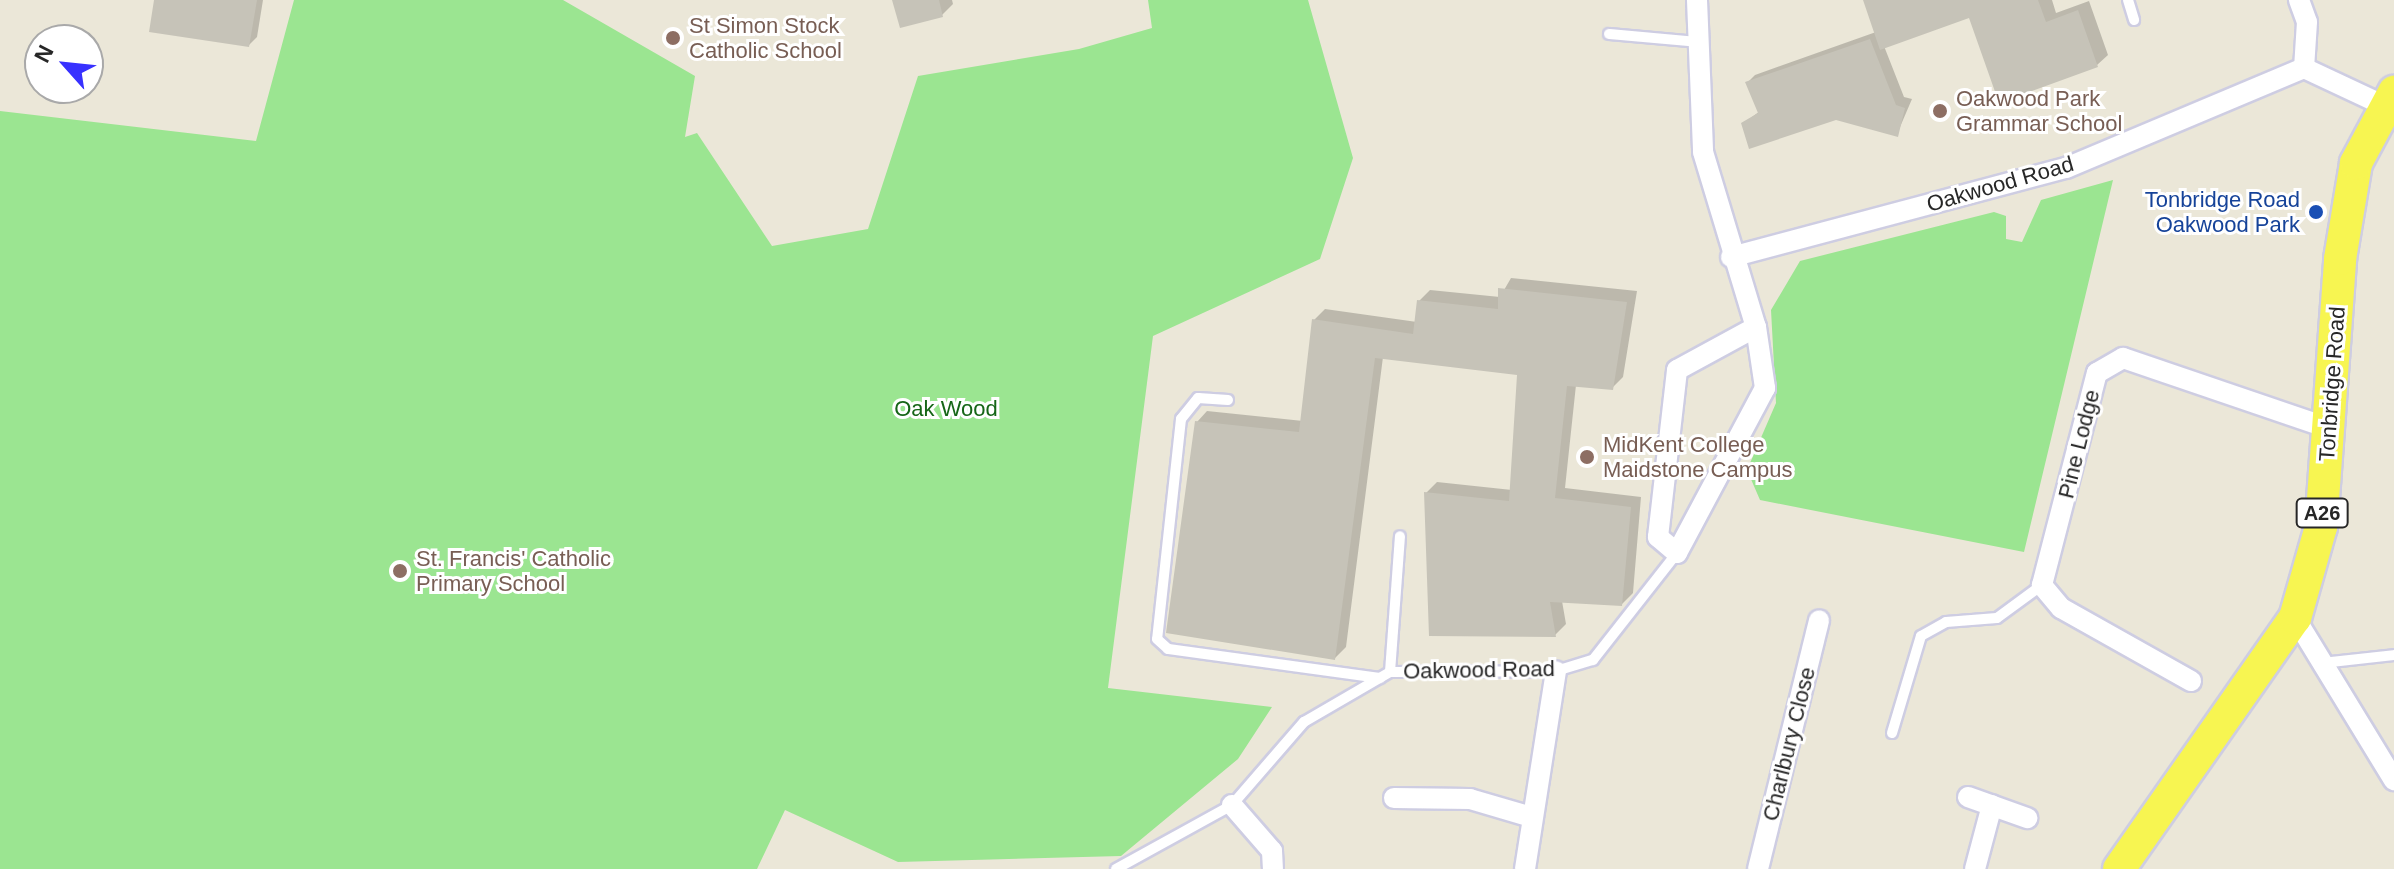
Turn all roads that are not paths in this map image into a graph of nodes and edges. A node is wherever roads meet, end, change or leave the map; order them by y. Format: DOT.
graph roads {
  1 [pos="1697,0"];
  2 [pos="2128,0"];
  3 [pos="2299,0"];
  4 [pos="2134,20"];
  5 [pos="1609,34"];
  6 [pos="1698,42"];
  7 [pos="2304,68"];
  8 [pos="2390,99"];
  9 [pos="1731,257"];
  10 [pos="1756,327"];
  11 [pos="1228,400"];
  12 [pos="2332,429"];
  13 [pos="1400,536"];
  14 [pos="1677,553"];
  15 [pos="2042,585"];
  16 [pos="2295,618"];
  17 [pos="1819,620"];
  18 [pos="2394,655"];
  19 [pos="2322,663"];
  20 [pos="1556,671"];
  21 [pos="1385,675"];
  22 [pos="2191,681"];
  23 [pos="1892,733"];
  24 [pos="2394,780"];
  25 [pos="1968,797"];
  26 [pos="1394,798"];
  27 [pos="1232,805"];
  28 [pos="1992,805"];
  29 [pos="1528,816"];
  30 [pos="2027,818"];
  31 [pos="1116,869"];
  32 [pos="1273,869"];
  33 [pos="1525,869"];
  34 [pos="1758,869"];
  35 [pos="1975,869"];
  36 [pos="2119,869"];
  1 -- 6 [label="street, Oakwood Road"];
  2 -- 4 [label="lane"];
  3 -- 7 [label="street"];
  5 -- 6 [label="lane"];
  6 -- 9 [label="street, Oakwood Road"];
  7 -- 8 [label="street"];
  7 -- 9 [label="street, Oakwood Road"];
  8 -- 12 [label="main road, Tonbridge Road / A26"];
  9 -- 10 [label="street, Oakwood Road"];
  10 -- 14 [label="street, Oakwood Road"];
  10 -- 14 [label="street"];
  11 -- 21 [label="lane"];
  12 -- 15 [label="street, Pine Lodge"];
  12 -- 16 [label="main road, Tonbridge Road / A26"];
  13 -- 21 [label="lane"];
  14 -- 20 [label="lane, Oakwood Road"];
  15 -- 22 [label="street"];
  15 -- 23 [label="lane"];
  16 -- 19 [label="street"];
  16 -- 36 [label="main road, Tonbridge Road / A26"];
  17 -- 34 [label="street, Charlbury Close"];
  18 -- 19 [label="lane"];
  19 -- 24 [label="street"];
  20 -- 21 [label="lane, Oakwood Road"];
  20 -- 29 [label="street"];
  21 -- 27 [label="lane, Oakwood Road"];
  25 -- 28 [label="street"];
  26 -- 29 [label="street"];
  27 -- 31 [label="lane, Oakwood Road"];
  27 -- 32 [label="street"];
  28 -- 30 [label="street"];
  28 -- 35 [label="street"];
  29 -- 33 [label="street"];
}
